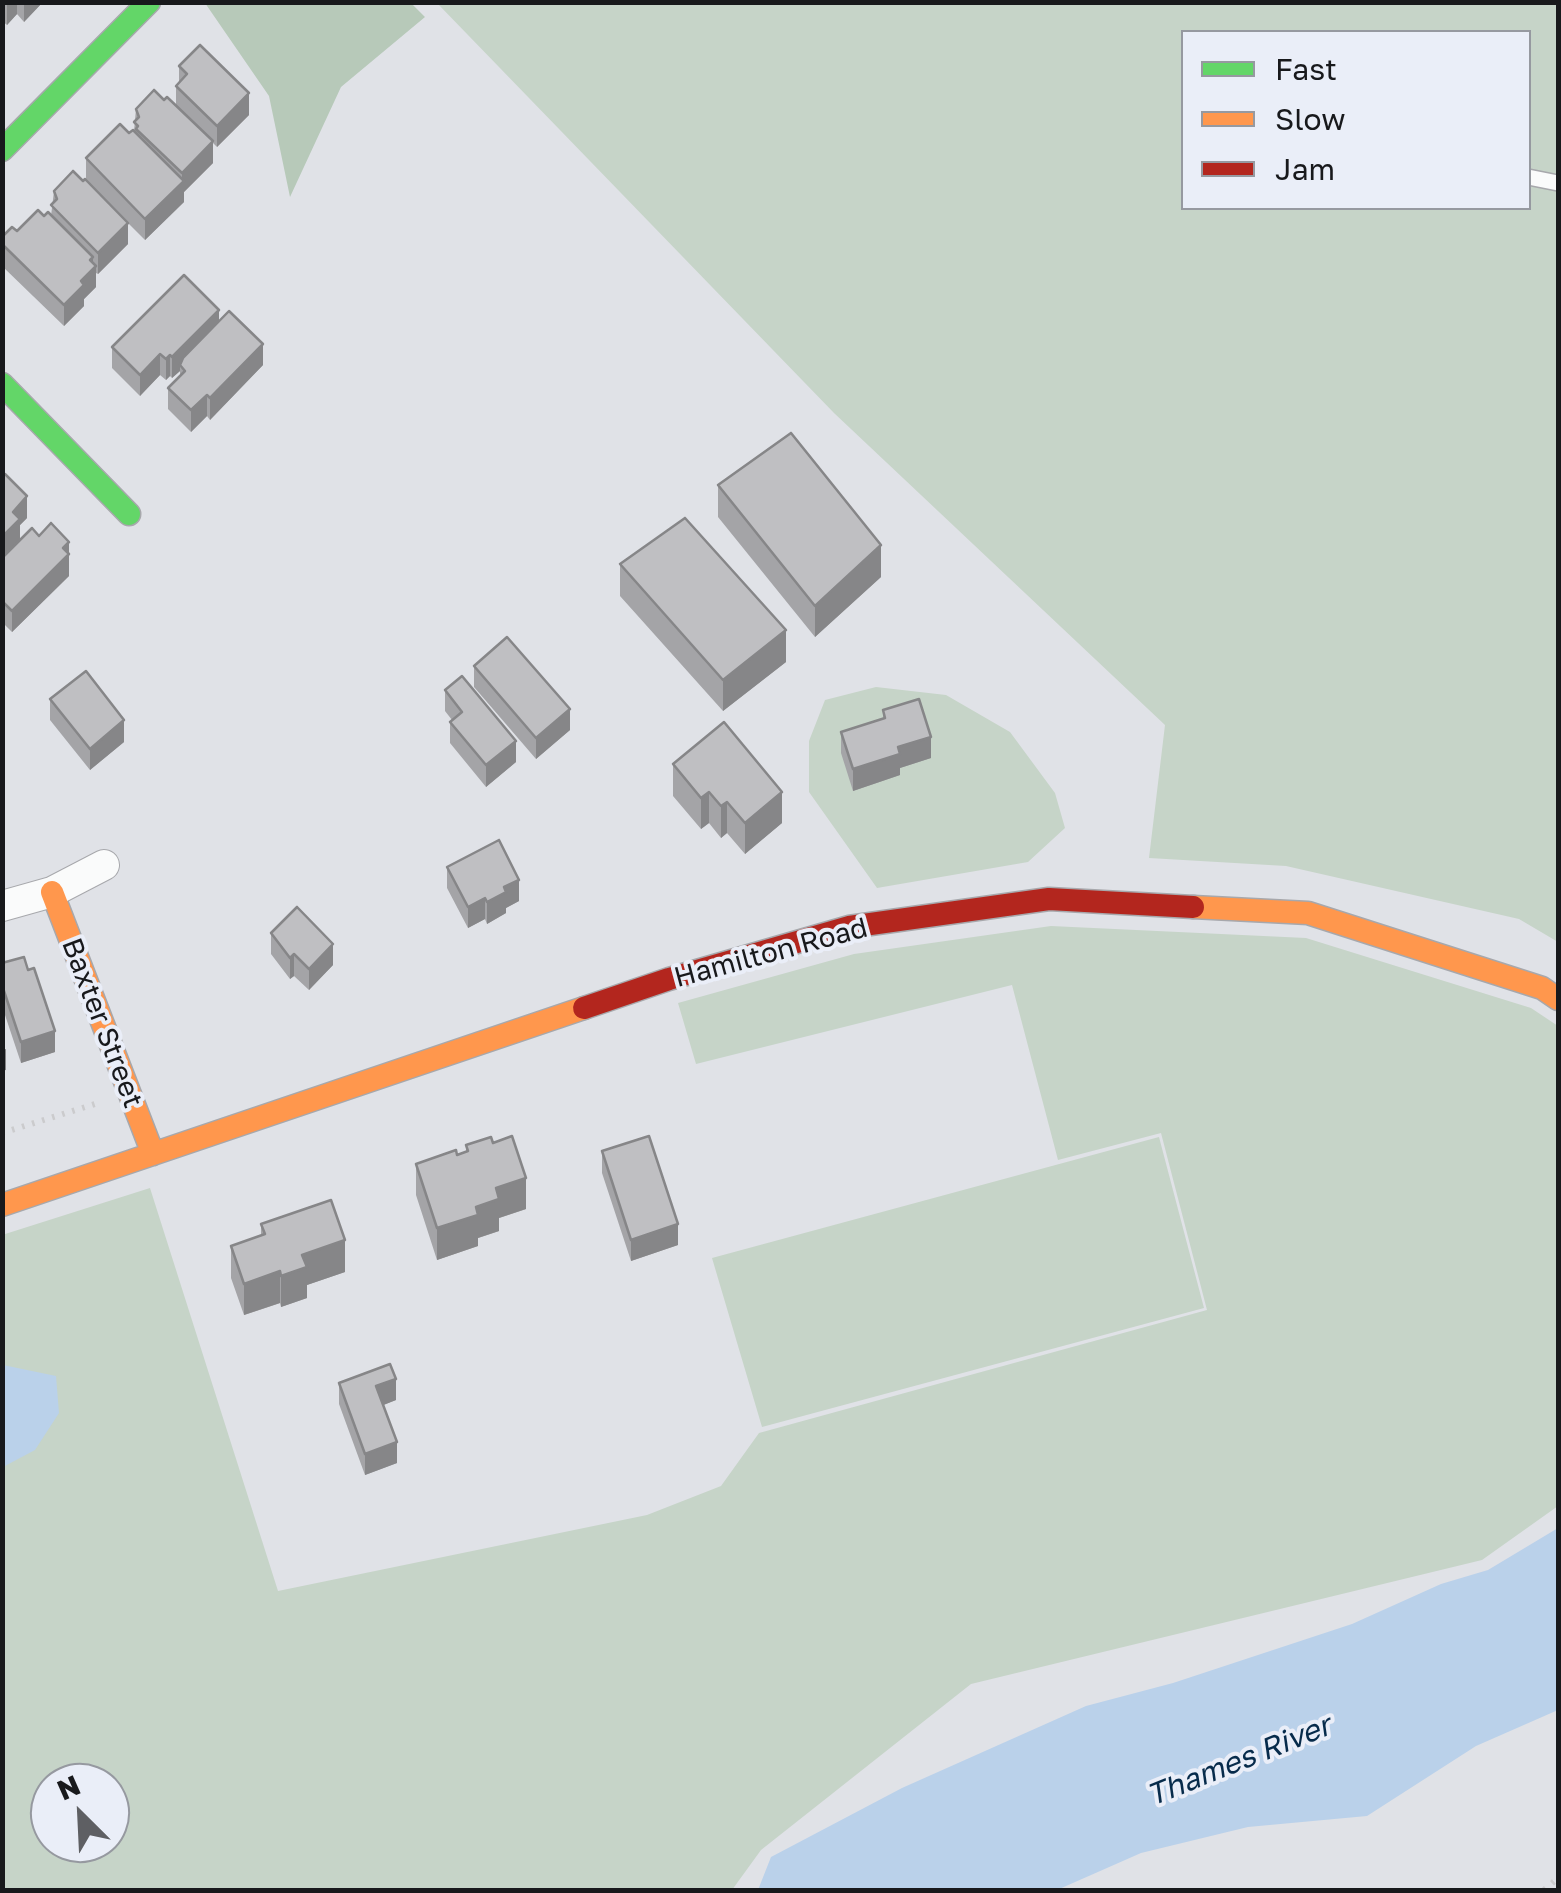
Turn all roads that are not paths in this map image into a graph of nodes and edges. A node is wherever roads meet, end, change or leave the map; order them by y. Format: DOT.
graph roads {
  1 [pos="150,2"];
  2 [pos="2,150"];
  3 [pos="1531,178"];
  4 [pos="1558,183"];
  5 [pos="2,384"];
  6 [pos="129,514"];
  7 [pos="104,865"];
  8 [pos="52,892"];
  9 [pos="2,906"];
  10 [pos="1558,999"];
  11 [pos="153,1154"];
  12 [pos="2,1205"];
  1 -- 2 [label="main road"];
  3 -- 4 [label="lane"];
  5 -- 6 [label="main road"];
  7 -- 8 [label="street"];
  8 -- 9 [label="street"];
  8 -- 11 [label="main road, Baxter Street"];
  10 -- 11 [label="main road, Hamilton Road"];
  11 -- 12 [label="main road, Hamilton Road"];
}
